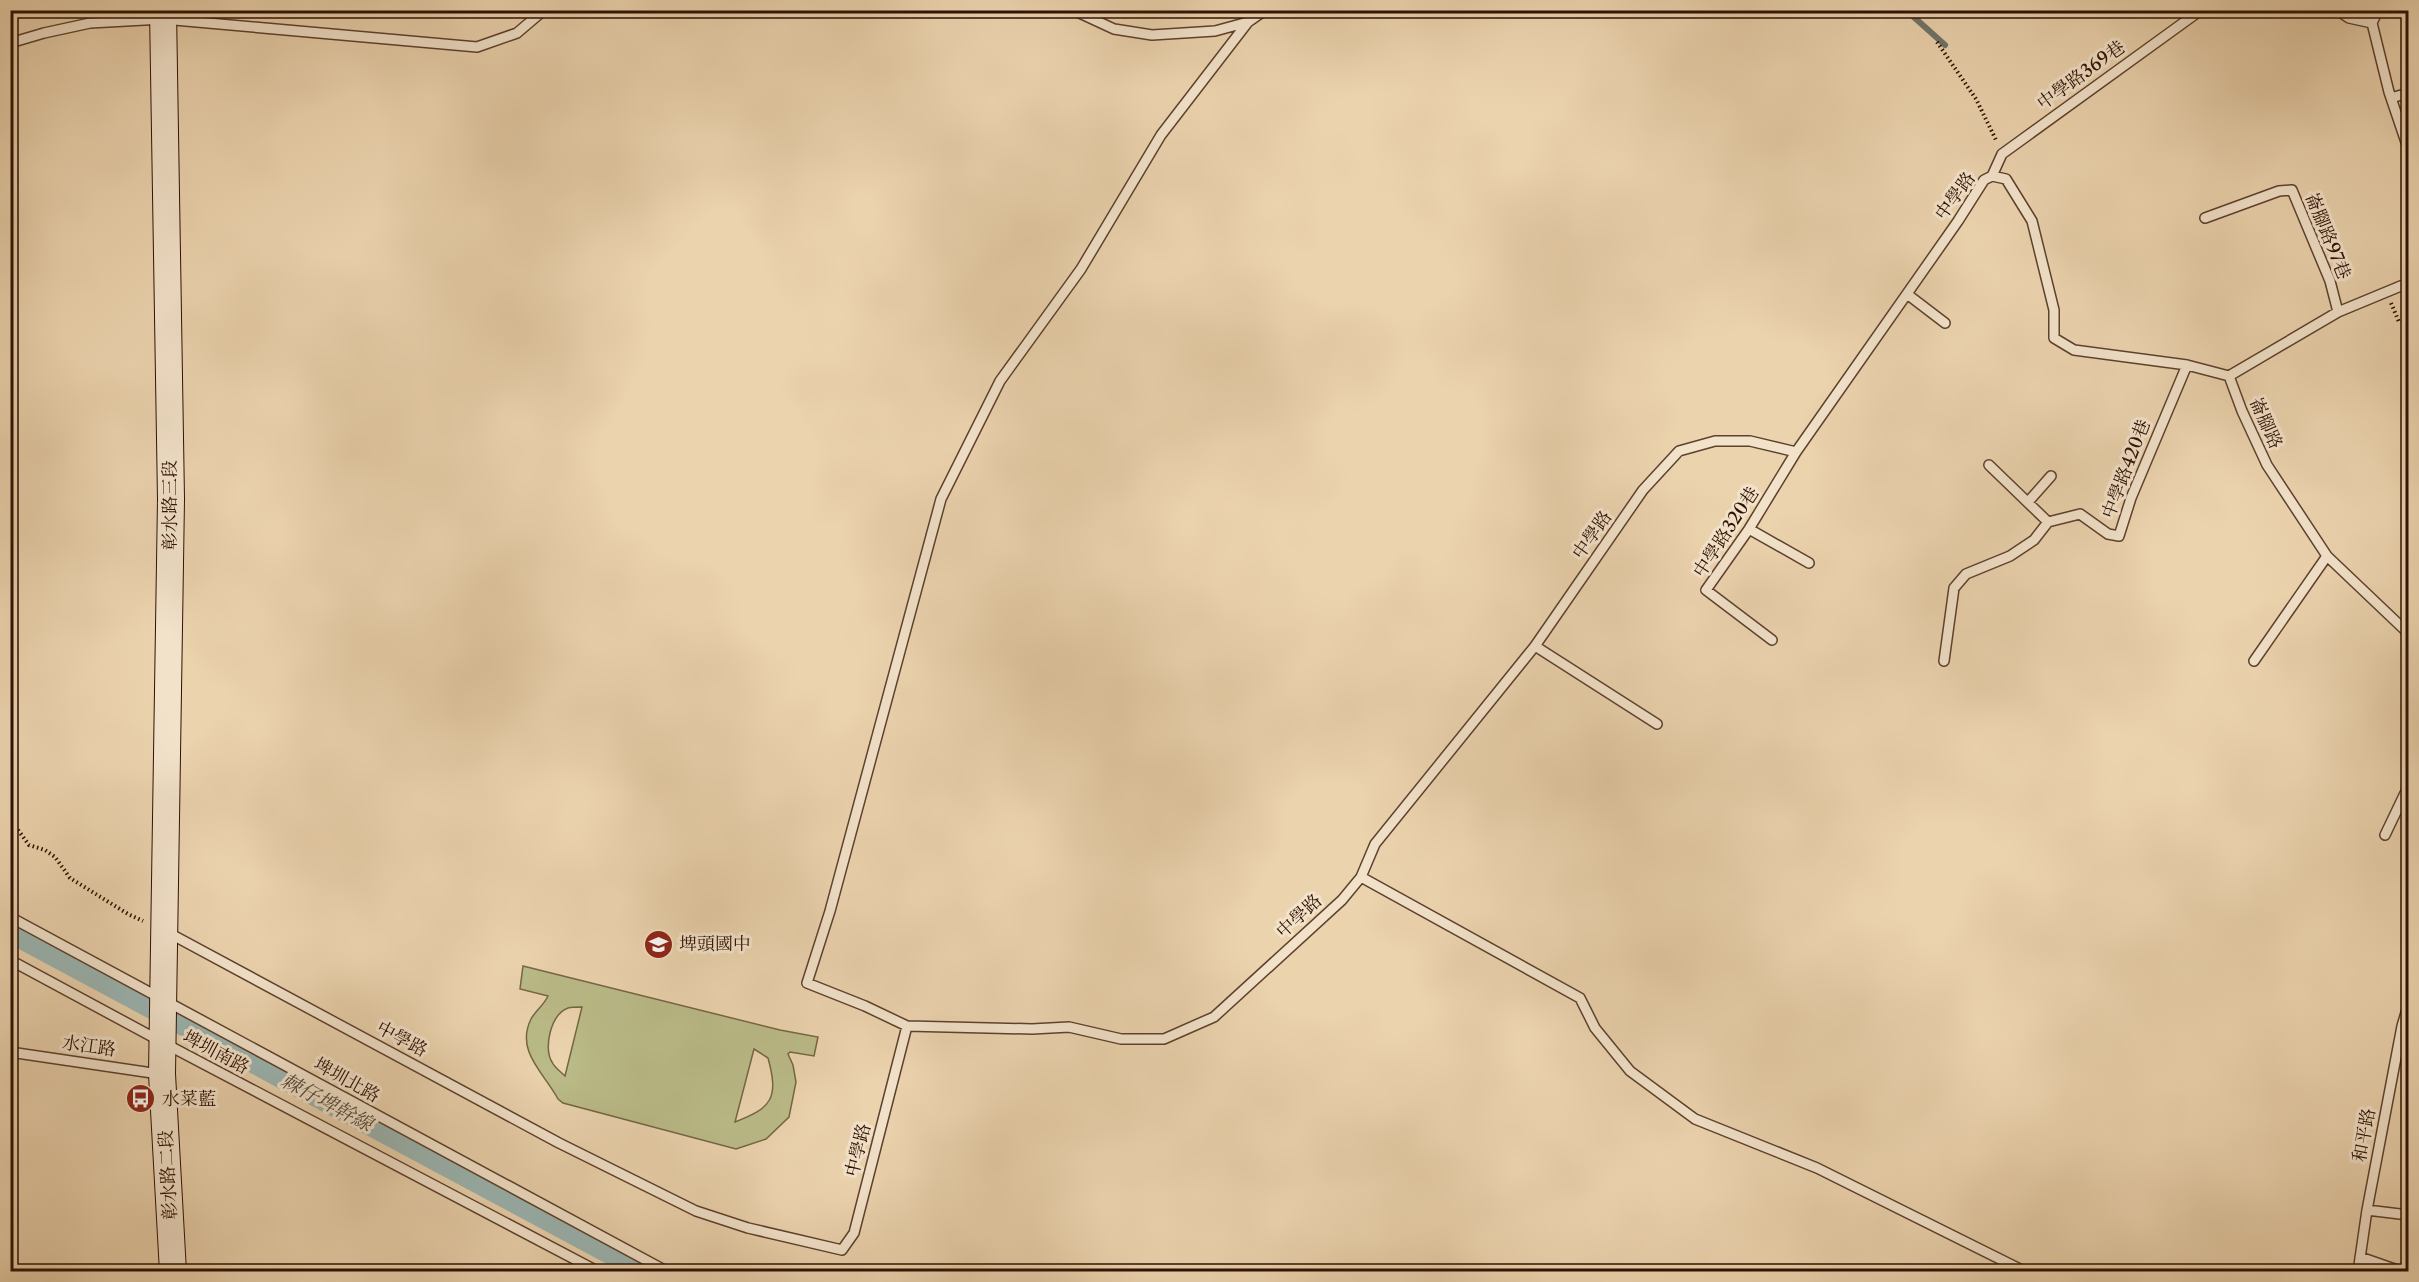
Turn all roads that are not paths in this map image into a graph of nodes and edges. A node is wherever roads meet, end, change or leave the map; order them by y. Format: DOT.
graph roads {
  1 [pos="544,10"];
  2 [pos="1073,10"];
  3 [pos="1265,10"];
  4 [pos="2201,10"];
  5 [pos="2337,10"];
  6 [pos="2378,10"];
  7 [pos="163,15"];
  8 [pos="1248,22"];
  9 [pos="2372,23"];
  10 [pos="10,43"];
  11 [pos="2409,93"];
  12 [pos="2391,98"];
  13 [pos="2409,148"];
  14 [pos="1992,176"];
  15 [pos="2205,218"];
  16 [pos="2409,284"];
  17 [pos="1907,294"];
  18 [pos="2338,312"];
  19 [pos="1945,323"];
  20 [pos="2187,365"];
  21 [pos="2229,376"];
  22 [pos="1796,452"];
  23 [pos="1989,465"];
  24 [pos="2051,476"];
  25 [pos="2028,502"];
  26 [pos="2048,522"];
  27 [pos="1749,529"];
  28 [pos="2327,556"];
  29 [pos="1809,563"];
  30 [pos="2409,633"];
  31 [pos="1772,640"];
  32 [pos="1535,646"];
  33 [pos="1944,661"];
  34 [pos="2254,662"];
  35 [pos="1657,724"];
  36 [pos="2409,787"];
  37 [pos="2385,835"];
  38 [pos="1361,877"];
  39 [pos="10,917"];
  40 [pos="166,931"];
  41 [pos="10,960"];
  42 [pos="164,1000"];
  43 [pos="2409,1006"];
  44 [pos="907,1026"];
  45 [pos="2405,1027"];
  46 [pos="162,1042"];
  47 [pos="10,1052"];
  48 [pos="162,1074"];
  49 [pos="2367,1210"];
  50 [pos="2409,1215"];
  51 [pos="2360,1257"];
  52 [pos="173,1272"];
  53 [pos="599,1272"];
  54 [pos="668,1272"];
  55 [pos="2026,1272"];
  56 [pos="2358,1272"];
  57 [pos="2403,1272"];
  1 -- 7 [label="lane"];
  2 -- 8 [label="lane"];
  3 -- 8 [label="lane"];
  4 -- 14 [label="lane, 中學路369巷"];
  5 -- 9 [label="lane"];
  6 -- 9 [label="lane"];
  7 -- 10 [label="lane"];
  7 -- 40 [label="main road, 彰水路三段"];
  8 -- 44 [label="lane"];
  9 -- 12 [label="lane"];
  11 -- 12 [label="lane"];
  12 -- 13 [label="lane"];
  14 -- 17 [label="lane, 中學路"];
  14 -- 20 [label="lane, 中學路"];
  15 -- 18 [label="lane, 崙腳路97巷"];
  16 -- 18 [label="lane"];
  17 -- 19 [label="lane"];
  17 -- 22 [label="lane, 中學路"];
  18 -- 21 [label="lane"];
  20 -- 21 [label="lane, 中學路"];
  20 -- 26 [label="lane, 中學路420巷"];
  21 -- 28 [label="lane, 崙腳路"];
  22 -- 27 [label="lane, 中學路320巷"];
  22 -- 32 [label="lane, 中學路"];
  23 -- 25 [label="lane"];
  24 -- 25 [label="lane"];
  25 -- 26 [label="lane"];
  26 -- 33 [label="lane"];
  27 -- 29 [label="lane"];
  27 -- 31 [label="lane, 中學路320巷"];
  28 -- 30 [label="lane, 崙腳路"];
  28 -- 34 [label="lane"];
  32 -- 35 [label="lane"];
  32 -- 38 [label="lane, 中學路"];
  36 -- 37 [label="lane"];
  38 -- 44 [label="lane, 中學路"];
  38 -- 55 [label="lane"];
  39 -- 42 [label="lane, 埤圳北路"];
  40 -- 42 [label="main road, 彰水路三段"];
  40 -- 44 [label="lane, 中學路"];
  41 -- 46 [label="lane, 埤圳南路"];
  42 -- 46 [label="main road, 彰水路三段"];
  42 -- 54 [label="lane, 埤圳北路"];
  43 -- 45 [label="lane, 和平路"];
  45 -- 49 [label="lane, 和平路"];
  46 -- 48 [label="main road, 彰水路二段"];
  46 -- 53 [label="lane, 埤圳南路"];
  47 -- 48 [label="lane, 水江路"];
  48 -- 52 [label="main road, 彰水路二段"];
  49 -- 50 [label="lane"];
  49 -- 51 [label="lane, 和平路"];
  51 -- 56 [label="lane, 和平路"];
  51 -- 57 [label="lane"];
}
